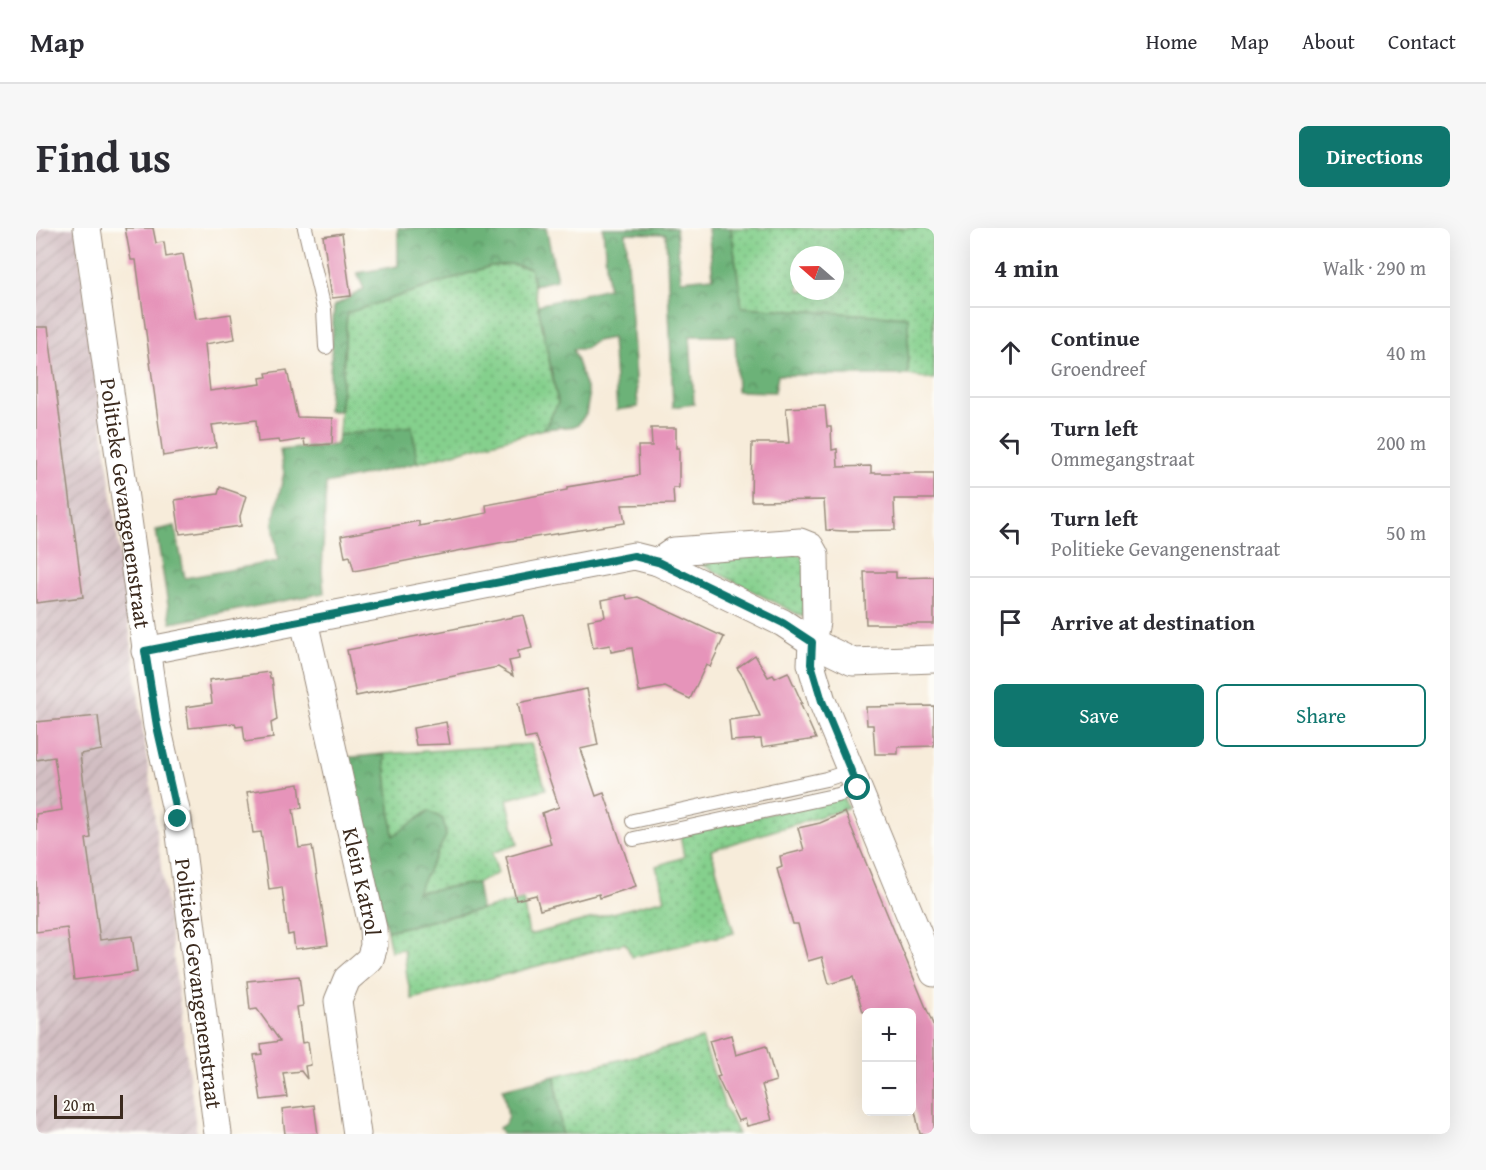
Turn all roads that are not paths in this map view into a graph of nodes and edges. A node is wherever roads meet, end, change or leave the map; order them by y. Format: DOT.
graph roads {
  1 [pos="87,228"];
  2 [pos="305,228"];
  3 [pos="326,347"];
  4 [pos="658,562"];
  5 [pos="304,621"];
  6 [pos="812,642"];
  7 [pos="145,651"];
  8 [pos="934,659"];
  9 [pos="855,779"];
  10 [pos="633,820"];
  11 [pos="634,839"];
  12 [pos="934,973"];
  13 [pos="218,1134"];
  14 [pos="357,1134"];
  1 -- 7 [label="street, Politieke Gevangenenstraat"];
  2 -- 3 [label="lane"];
  4 -- 5 [label="street"];
  4 -- 6 [label="street"];
  4 -- 6 [label="street"];
  5 -- 7 [label="street"];
  5 -- 14 [label="street, Klein Katrol"];
  6 -- 8 [label="street"];
  6 -- 9 [label="street"];
  7 -- 13 [label="street, Politieke Gevangenenstraat"];
  9 -- 10 [label="lane"];
  9 -- 11 [label="lane"];
  9 -- 12 [label="street"];
}
